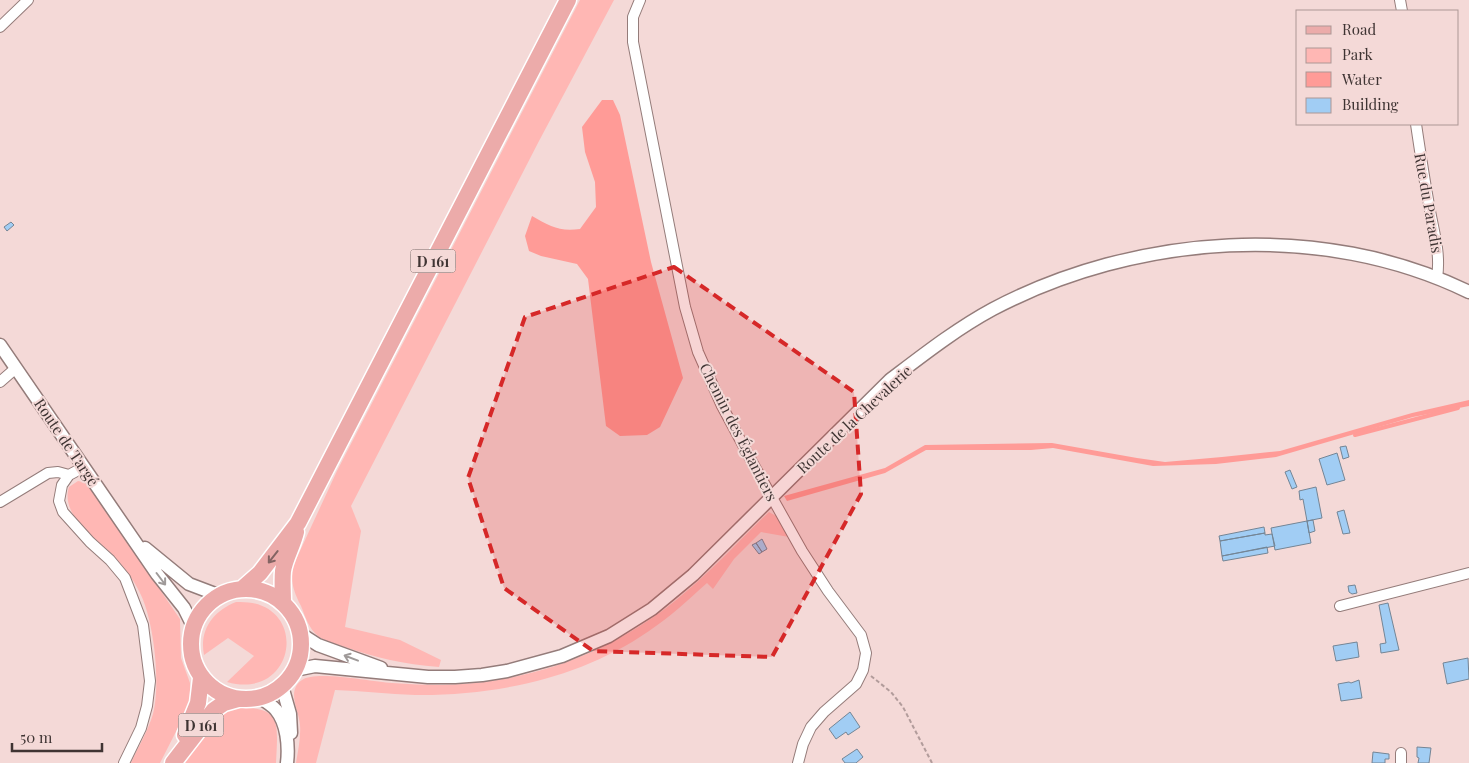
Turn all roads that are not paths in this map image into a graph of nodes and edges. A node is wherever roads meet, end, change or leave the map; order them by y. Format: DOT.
graph roads {
  1 [pos="28,0"];
  2 [pos="568,0"];
  3 [pos="640,0"];
  4 [pos="0,26"];
  5 [pos="1416,125"];
  6 [pos="1437,278"];
  7 [pos="1469,292"];
  8 [pos="0,345"];
  9 [pos="16,368"];
  10 [pos="0,382"];
  11 [pos="84,467"];
  12 [pos="69,475"];
  13 [pos="772,497"];
  14 [pos="0,502"];
  15 [pos="298,523"];
  16 [pos="133,538"];
  17 [pos="1469,573"];
  18 [pos="243,588"];
  19 [pos="218,595"];
  20 [pos="284,603"];
  21 [pos="1340,606"];
  22 [pos="193,626"];
  23 [pos="300,634"];
  24 [pos="295,670"];
  25 [pos="397,673"];
  26 [pos="201,678"];
  27 [pos="282,686"];
  28 [pos="260,698"];
  29 [pos="238,699"];
  30 [pos="287,758"];
  31 [pos="124,763"];
  32 [pos="172,763"];
  33 [pos="798,763"];
  1 -- 4 [label="street"];
  2 -- 15 [label="main road, D 161"];
  3 -- 13 [label="street, Chemin des Églantiers"];
  5 -- 6 [label="street, Rue du Paradis"];
  6 -- 7 [label="street"];
  6 -- 13 [label="street, Route de la Chevalerie"];
  8 -- 9 [label="street, Route de Targé"];
  9 -- 10 [label="street"];
  9 -- 11 [label="street, Route de Targé"];
  11 -- 12 [label="street"];
  11 -- 16 [label="street, Route de Targé"];
  12 -- 14 [label="street"];
  12 -- 31 [label="street"];
  13 -- 25 [label="street, Route de la Chevalerie"];
  13 -- 33 [label="street, Chemin des Églantiers"];
  15 -- 18 [label="main road, D 161, one-way"];
  15 -- 20 [label="main road, D 161"];
  16 -- 19 [label="street, Route de Targé"];
  16 -- 22 [label="street, Route de Targé, one-way"];
  17 -- 21 [label="street"];
  18 -- 19 [label="main road"];
  18 -- 20 [label="main road"];
  19 -- 22 [label="main road"];
  20 -- 23 [label="main road"];
  22 -- 26 [label="main road"];
  23 -- 24 [label="main road"];
  25 -- 23 [label="street, Route de la Chevalerie, one-way"];
  24 -- 25 [label="street, Route de la Chevalerie"];
  24 -- 27 [label="main road"];
  26 -- 29 [label="main road"];
  26 -- 32 [label="main road, D 161"];
  27 -- 28 [label="main road"];
  27 -- 30 [label="street"];
  28 -- 29 [label="main road"];
  28 -- 30 [label="street"];
  29 -- 32 [label="main road, D 161"];
}
